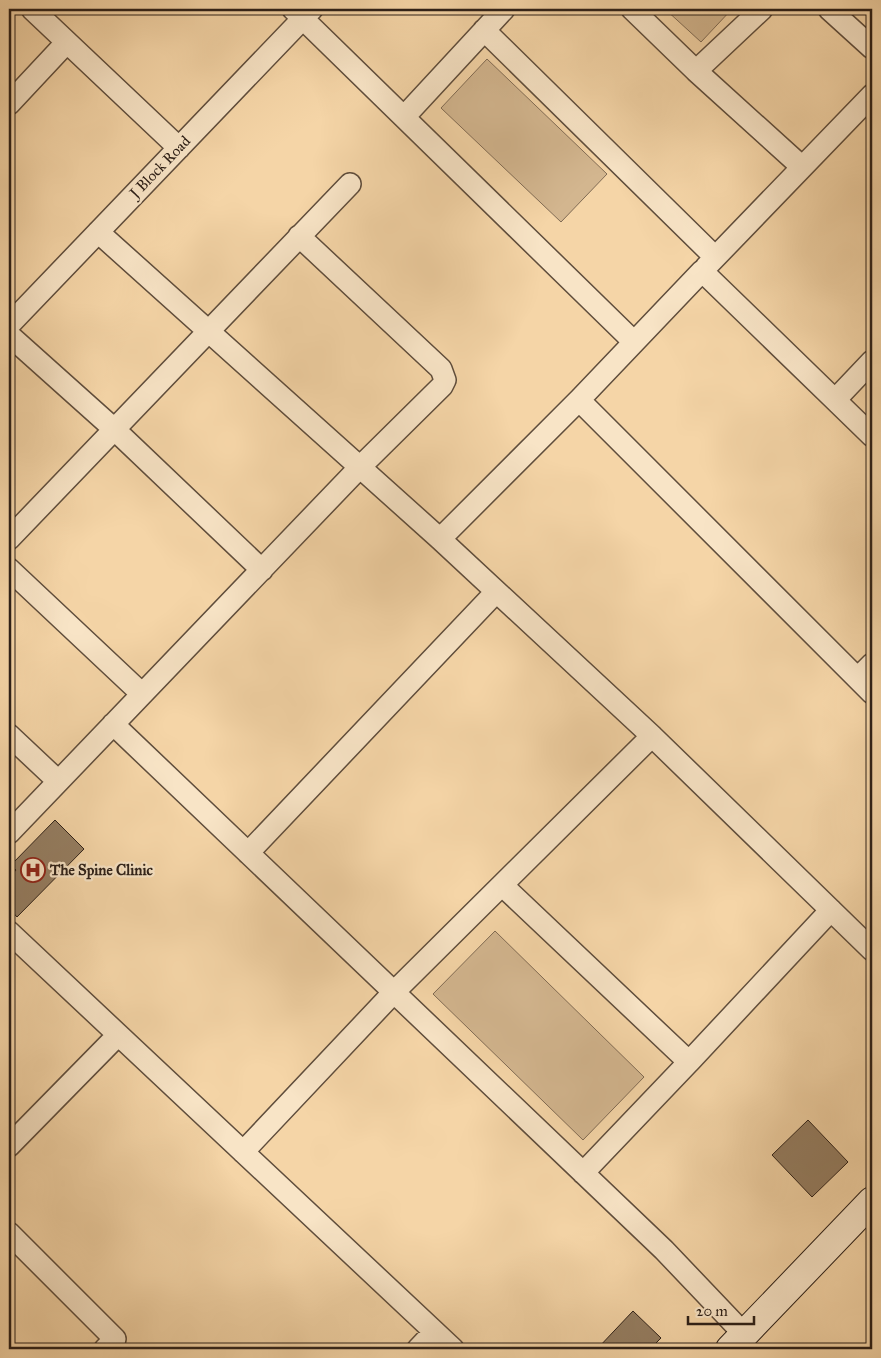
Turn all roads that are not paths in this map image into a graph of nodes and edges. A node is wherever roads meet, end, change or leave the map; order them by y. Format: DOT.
graph roads {
  1 [pos="32,9"];
  2 [pos="504,9"];
  3 [pos="632,9"];
  4 [pos="762,9"];
  5 [pos="829,9"];
  6 [pos="303,12"];
  7 [pos="484,30"];
  8 [pos="67,42"];
  9 [pos="872,48"];
  10 [pos="696,72"];
  11 [pos="872,95"];
  12 [pos="9,104"];
  13 [pos="404,117"];
  14 [pos="179,148"];
  15 [pos="802,167"];
  16 [pos="350,184"];
  17 [pos="98,232"];
  18 [pos="299,236"];
  19 [pos="709,264"];
  20 [pos="9,325"];
  21 [pos="208,331"];
  22 [pos="9,335"];
  23 [pos="633,342"];
  24 [pos="872,361"];
  25 [pos="579,400"];
  26 [pos="835,400"];
  27 [pos="114,429"];
  28 [pos="872,436"];
  29 [pos="360,467"];
  30 [pos="9,539"];
  31 [pos="440,539"];
  32 [pos="9,569"];
  33 [pos="262,570"];
  34 [pos="496,592"];
  35 [pos="868,678"];
  36 [pos="142,694"];
  37 [pos="113,724"];
  38 [pos="9,735"];
  39 [pos="652,736"];
  40 [pos="58,782"];
  41 [pos="9,833"];
  42 [pos="248,852"];
  43 [pos="503,886"];
  44 [pos="831,910"];
  45 [pos="9,932"];
  46 [pos="872,950"];
  47 [pos="394,992"];
  48 [pos="118,1035"];
  49 [pos="689,1062"];
  50 [pos="9,1146"];
  51 [pos="243,1152"];
  52 [pos="583,1173"];
  53 [pos="872,1201"];
  54 [pos="9,1233"];
  55 [pos="434,1332"];
  56 [pos="737,1342"];
  57 [pos="115,1346"];
  58 [pos="418,1349"];
  59 [pos="453,1349"];
  1 -- 8 [label="street"];
  2 -- 7 [label="street"];
  3 -- 10 [label="street"];
  4 -- 10 [label="street"];
  5 -- 9 [label="street"];
  6 -- 13 [label="street"];
  6 -- 14 [label="street, J Block Road"];
  7 -- 13 [label="street"];
  7 -- 19 [label="street"];
  8 -- 12 [label="street"];
  8 -- 14 [label="street"];
  10 -- 15 [label="street"];
  11 -- 15 [label="street"];
  13 -- 23 [label="street"];
  14 -- 17 [label="street, J Block Road"];
  15 -- 19 [label="street"];
  16 -- 18 [label="street"];
  17 -- 20 [label="street, J Block Road"];
  17 -- 21 [label="street"];
  18 -- 21 [label="street"];
  18 -- 29 [label="street"];
  19 -- 23 [label="street"];
  19 -- 26 [label="street"];
  21 -- 27 [label="street"];
  21 -- 29 [label="street"];
  22 -- 27 [label="street"];
  23 -- 25 [label="street"];
  24 -- 26 [label="street"];
  25 -- 31 [label="street"];
  25 -- 35 [label="street"];
  26 -- 28 [label="street"];
  27 -- 30 [label="street"];
  27 -- 33 [label="street"];
  29 -- 31 [label="street"];
  29 -- 33 [label="street"];
  31 -- 34 [label="street"];
  32 -- 36 [label="street"];
  33 -- 36 [label="street"];
  34 -- 39 [label="street"];
  34 -- 42 [label="street"];
  36 -- 37 [label="street"];
  37 -- 40 [label="street"];
  37 -- 42 [label="street"];
  38 -- 40 [label="street"];
  39 -- 43 [label="street"];
  39 -- 44 [label="street"];
  40 -- 41 [label="street"];
  42 -- 47 [label="street"];
  43 -- 47 [label="street"];
  43 -- 49 [label="street"];
  44 -- 46 [label="street"];
  44 -- 49 [label="street"];
  45 -- 48 [label="street"];
  47 -- 51 [label="street"];
  47 -- 52 [label="street"];
  48 -- 50 [label="street"];
  48 -- 51 [label="street"];
  49 -- 52 [label="street"];
  51 -- 55 [label="street"];
  52 -- 56 [label="street"];
  53 -- 56 [label="street"];
  54 -- 57 [label="street"];
  55 -- 58 [label="street"];
  55 -- 59 [label="street"];
}
